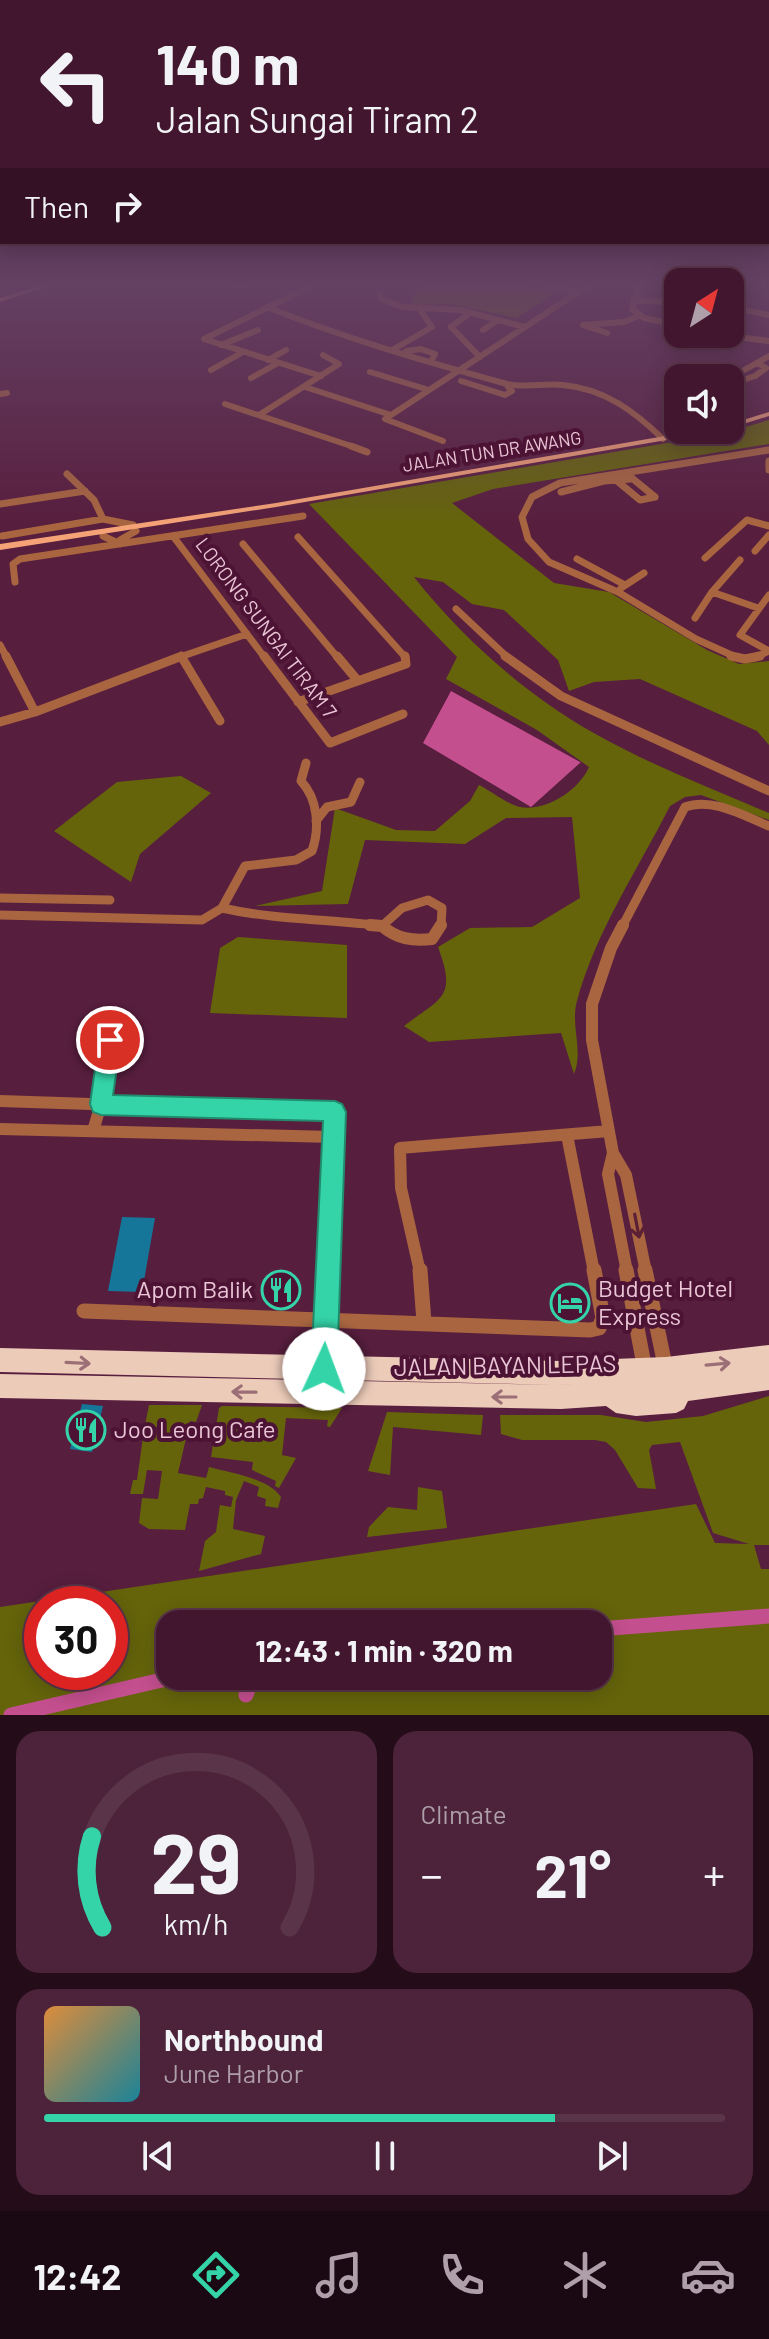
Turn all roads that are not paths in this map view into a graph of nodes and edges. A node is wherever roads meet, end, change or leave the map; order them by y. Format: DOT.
graph roads {
  1 [pos="220,365"];
  2 [pos="274,365"];
  3 [pos="285,365"];
  4 [pos="337,365"];
  5 [pos="449,365"];
  6 [pos="468,365"];
  7 [pos="761,365"];
  8 [pos="462,369"];
  9 [pos="211,370"];
  10 [pos="370,372"];
  11 [pos="482,375"];
  12 [pos="321,376"];
  13 [pos="251,378"];
  14 [pos="744,378"];
  15 [pos="512,385"];
  16 [pos="305,387"];
  17 [pos="429,390"];
  18 [pos="225,404"];
  19 [pos="769,414"];
  20 [pos="259,415"];
  21 [pos="391,415"];
  22 [pos="744,422"];
  23 [pos="663,439"];
  24 [pos="443,441"];
  25 [pos="769,450"];
  26 [pos="367,452"];
  27 [pos="769,461"];
  28 [pos="769,470"];
  29 [pos="67,474"];
  30 [pos="607,475"];
  31 [pos="628,476"];
  32 [pos="618,481"];
  33 [pos="85,491"];
  34 [pos="561,492"];
  35 [pos="0,504"];
  36 [pos="303,516"];
  37 [pos="106,520"];
  38 [pos="769,526"];
  39 [pos="135,528"];
  40 [pos="102,533"];
  41 [pos="769,535"];
  42 [pos="2,536"];
  43 [pos="173,536"];
  44 [pos="298,537"];
  45 [pos="120,544"];
  46 [pos="243,544"];
  47 [pos="0,550"];
  48 [pos="755,551"];
  49 [pos="705,558"];
  50 [pos="577,559"];
  51 [pos="740,560"];
  52 [pos="644,573"];
  53 [pos="15,582"];
  54 [pos="625,585"];
  55 [pos="616,591"];
  56 [pos="712,592"];
  57 [pos="769,595"];
  58 [pos="758,608"];
  59 [pos="456,609"];
  60 [pos="695,618"];
  61 [pos="247,634"];
  62 [pos="0,645"];
  63 [pos="769,651"];
  64 [pos="181,656"];
  65 [pos="358,681"];
  66 [pos="298,702"];
  67 [pos="35,712"];
  68 [pos="403,714"];
  69 [pos="220,721"];
  70 [pos="0,722"];
  71 [pos="306,763"];
  72 [pos="360,782"];
  73 [pos="769,791"];
  74 [pos="316,821"];
  75 [pos="769,826"];
  76 [pos="0,898"];
  77 [pos="110,900"];
  78 [pos="222,908"];
  79 [pos="0,915"];
  80 [pos="382,926"];
  81 [pos="110,1040"];
  82 [pos="0,1101"];
  83 [pos="101,1104"];
  84 [pos="0,1129"];
  85 [pos="93,1131"];
  86 [pos="609,1131"];
  87 [pos="567,1135"];
  88 [pos="333,1137"];
  89 [pos="613,1153"];
  90 [pos="84,1311"];
  91 [pos="326,1321"];
  92 [pos="424,1322"];
  93 [pos="769,1356"];
  94 [pos="0,1360"];
  95 [pos="324,1369"];
  96 [pos="769,1378"];
  97 [pos="658,1380"];
  98 [pos="743,1382"];
  99 [pos="0,1386"];
  100 [pos="582,1397"];
  1 -- 9 [label="street"];
  2 -- 13 [label="street"];
  3 -- 12 [label="street"];
  4 -- 12 [label="street"];
  5 -- 8 [label="street"];
  6 -- 8 [label="street"];
  7 -- 14 [label="street"];
  8 -- 11 [label="street"];
  8 -- 17 [label="street"];
  10 -- 17 [label="street"];
  11 -- 15 [label="street"];
  11 -- 15 [label="street"];
  12 -- 16 [label="street"];
  15 -- 23 [label="street"];
  16 -- 20 [label="street"];
  16 -- 21 [label="street"];
  17 -- 21 [label="street"];
  18 -- 20 [label="street"];
  19 -- 22 [label="main road"];
  20 -- 26 [label="street"];
  21 -- 24 [label="street"];
  23 -- 39 [label="main road, JALAN TUN DR AWANG"];
  25 -- 31 [label="street"];
  27 -- 28 [label="street"];
  29 -- 33 [label="street"];
  30 -- 31 [label="street"];
  30 -- 32 [label="street"];
  30 -- 55 [label="street"];
  31 -- 32 [label="street"];
  31 -- 32 [label="street"];
  32 -- 34 [label="street"];
  33 -- 35 [label="street"];
  33 -- 37 [label="street"];
  36 -- 43 [label="street"];
  37 -- 39 [label="street"];
  37 -- 40 [label="street"];
  37 -- 42 [label="street"];
  38 -- 49 [label="street"];
  39 -- 40 [label="main road, JALAN TUN DR AWANG"];
  39 -- 45 [label="street"];
  40 -- 45 [label="street"];
  40 -- 47 [label="main road, JALAN TUN DR AWANG"];
  41 -- 48 [label="street"];
  43 -- 45 [label="street"];
  43 -- 61 [label="street, LORONG SUNGAI TIRAM 7"];
  44 -- 65 [label="street"];
  45 -- 53 [label="street"];
  46 -- 65 [label="street"];
  50 -- 54 [label="street"];
  51 -- 56 [label="street"];
  52 -- 54 [label="street"];
  54 -- 55 [label="street"];
  55 -- 63 [label="street"];
  56 -- 58 [label="street"];
  56 -- 60 [label="street"];
  57 -- 58 [label="street"];
  58 -- 63 [label="street"];
  59 -- 73 [label="street"];
  61 -- 64 [label="street"];
  61 -- 66 [label="street, LORONG SUNGAI TIRAM 7"];
  62 -- 67 [label="street"];
  64 -- 67 [label="street"];
  64 -- 69 [label="street"];
  65 -- 66 [label="street"];
  66 -- 68 [label="street, LORONG SUNGAI TIRAM 7"];
  67 -- 70 [label="street"];
  71 -- 74 [label="street"];
  72 -- 74 [label="street"];
  74 -- 78 [label="street"];
  75 -- 86 [label="street"];
  76 -- 77 [label="street"];
  78 -- 79 [label="street"];
  78 -- 80 [label="street"];
  80 -- 80 [label="street"];
  81 -- 83 [label="street"];
  82 -- 83 [label="street"];
  83 -- 85 [label="street"];
  83 -- 88 [label="street"];
  84 -- 85 [label="street"];
  85 -- 88 [label="street"];
  86 -- 87 [label="street"];
  86 -- 89 [label="street"];
  87 -- 92 [label="street"];
  87 -- 92 [label="street"];
  88 -- 91 [label="street"];
  89 -- 97 [label="street, one-way"];
  89 -- 97 [label="street"];
  90 -- 91 [label="street"];
  91 -- 92 [label="street"];
  91 -- 95 [label="street"];
  97 -- 93 [label="highway, JALAN BAYAN LEPAS, one-way"];
  94 -- 95 [label="highway, JALAN BAYAN LEPAS, one-way"];
  95 -- 97 [label="highway, JALAN BAYAN LEPAS"];
  96 -- 98 [label="highway, JALAN BAYAN LEPAS"];
  97 -- 98 [label="highway, JALAN BAYAN LEPAS"];
  97 -- 100 [label="highway, JALAN BAYAN LEPAS"];
  98 -- 100 [label="highway"];
  100 -- 99 [label="highway, JALAN BAYAN LEPAS, one-way"];
}
